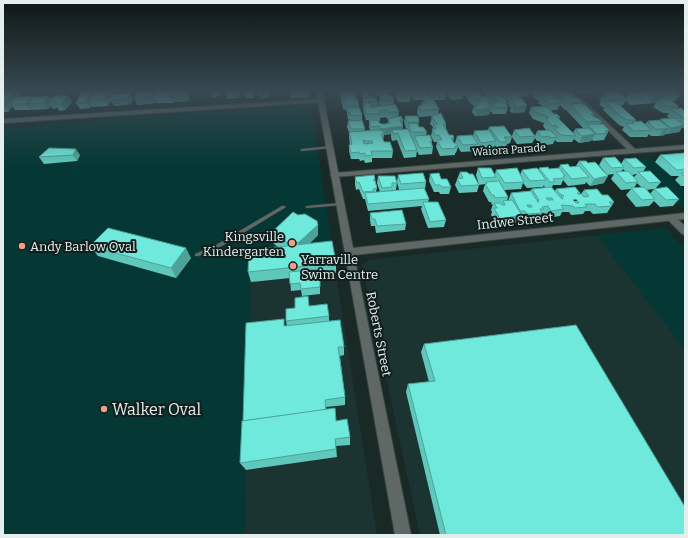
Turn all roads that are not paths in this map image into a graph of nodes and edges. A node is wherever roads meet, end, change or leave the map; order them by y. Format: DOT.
graph roads {
  1 [pos="72,115"];
  2 [pos="324,115"];
  3 [pos="596,115"];
  4 [pos="3,121"];
  5 [pos="330,147"];
  6 [pos="685,147"];
  7 [pos="302,150"];
  8 [pos="633,151"];
  9 [pos="334,175"];
  10 [pos="340,204"];
  11 [pos="284,207"];
  12 [pos="307,207"];
  13 [pos="685,216"];
  14 [pos="671,218"];
  15 [pos="685,232"];
  16 [pos="349,252"];
  17 [pos="197,255"];
  18 [pos="403,535"];
  1 -- 4 [label="street"];
  2 -- 5 [label="street, Roberts Street"];
  3 -- 8 [label="street"];
  5 -- 7 [label="lane"];
  5 -- 9 [label="street, Roberts Street"];
  6 -- 8 [label="street, Waiora Parade"];
  8 -- 9 [label="street, Waiora Parade"];
  9 -- 10 [label="street, Roberts Street"];
  10 -- 12 [label="lane"];
  10 -- 16 [label="street, Roberts Street"];
  11 -- 17 [label="lane"];
  13 -- 14 [label="street, Indwe Street"];
  14 -- 15 [label="street"];
  14 -- 16 [label="street, Indwe Street"];
  16 -- 18 [label="street, Roberts Street"];
}
